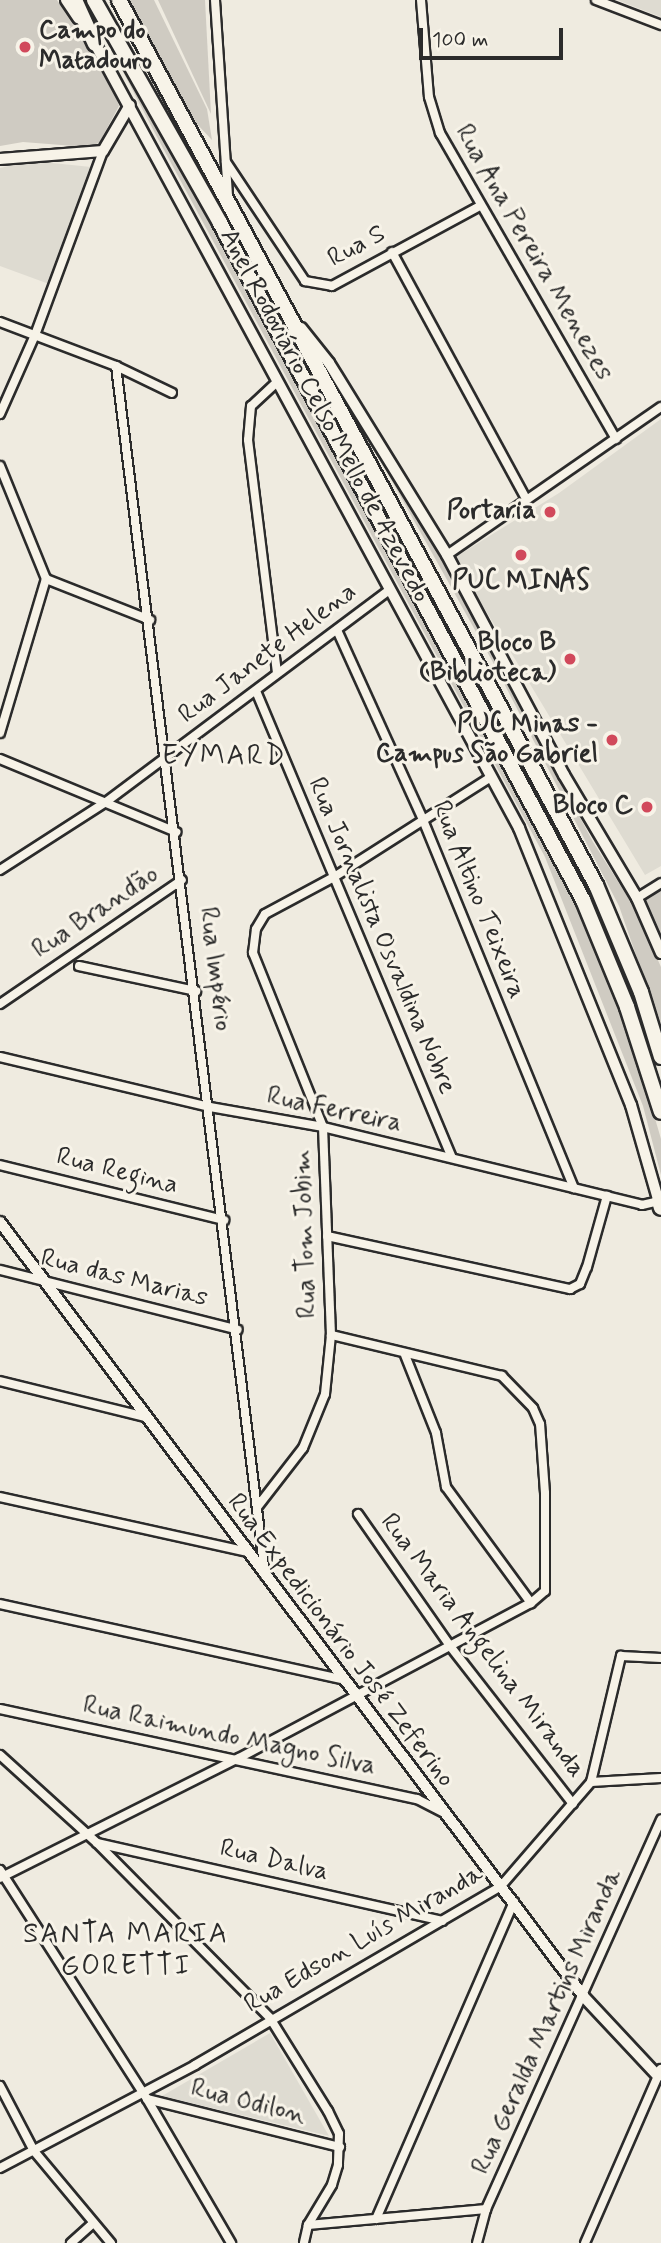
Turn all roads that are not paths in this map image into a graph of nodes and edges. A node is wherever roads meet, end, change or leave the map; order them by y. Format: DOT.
graph roads {
  1 [pos="66,0"];
  2 [pos="75,0"];
  3 [pos="94,0"];
  4 [pos="119,0"];
  5 [pos="215,0"];
  6 [pos="421,0"];
  7 [pos="596,0"];
  8 [pos="661,25"];
  9 [pos="95,44"];
  10 [pos="130,105"];
  11 [pos="103,152"];
  12 [pos="0,159"];
  13 [pos="226,162"];
  14 [pos="229,202"];
  15 [pos="478,207"];
  16 [pos="392,252"];
  17 [pos="290,316"];
  18 [pos="0,322"];
  19 [pos="35,335"];
  20 [pos="116,366"];
  21 [pos="277,382"];
  22 [pos="172,393"];
  23 [pos="661,407"];
  24 [pos="0,414"];
  25 [pos="616,439"];
  26 [pos="0,466"];
  27 [pos="526,499"];
  28 [pos="447,555"];
  29 [pos="46,579"];
  30 [pos="389,590"];
  31 [pos="150,620"];
  32 [pos="337,631"];
  33 [pos="277,673"];
  34 [pos="256,691"];
  35 [pos="0,733"];
  36 [pos="166,755"];
  37 [pos="0,759"];
  38 [pos="491,777"];
  39 [pos="106,802"];
  40 [pos="423,820"];
  41 [pos="176,832"];
  42 [pos="0,870"];
  43 [pos="334,877"];
  44 [pos="182,880"];
  45 [pos="661,883"];
  46 [pos="637,898"];
  47 [pos="661,953"];
  48 [pos="79,966"];
  49 [pos="195,991"];
  50 [pos="0,1004"];
  51 [pos="0,1057"];
  52 [pos="661,1057"];
  53 [pos="210,1107"];
  54 [pos="661,1112"];
  55 [pos="323,1127"];
  56 [pos="452,1158"];
  57 [pos="0,1165"];
  58 [pos="574,1188"];
  59 [pos="607,1196"];
  60 [pos="660,1208"];
  61 [pos="224,1220"];
  62 [pos="0,1222"];
  63 [pos="327,1236"];
  64 [pos="0,1269"];
  65 [pos="42,1279"];
  66 [pos="238,1330"];
  67 [pos="331,1335"];
  68 [pos="405,1355"];
  69 [pos="0,1381"];
  70 [pos="145,1417"];
  71 [pos="0,1497"];
  72 [pos="258,1507"];
  73 [pos="358,1514"];
  74 [pos="244,1551"];
  75 [pos="265,1577"];
  76 [pos="531,1603"];
  77 [pos="0,1604"];
  78 [pos="450,1646"];
  79 [pos="661,1658"];
  80 [pos="341,1679"];
  81 [pos="355,1696"];
  82 [pos="0,1709"];
  83 [pos="0,1755"];
  84 [pos="239,1758"];
  85 [pos="661,1778"];
  86 [pos="591,1782"];
  87 [pos="573,1804"];
  88 [pos="447,1814"];
  89 [pos="661,1819"];
  90 [pos="83,1833"];
  91 [pos="97,1843"];
  92 [pos="2,1874"];
  93 [pos="501,1886"];
  94 [pos="514,1902"];
  95 [pos="442,1921"];
  96 [pos="584,1997"];
  97 [pos="270,2018"];
  98 [pos="660,2073"];
  99 [pos="0,2086"];
  100 [pos="145,2096"];
  101 [pos="340,2147"];
  102 [pos="34,2151"];
  103 [pos="0,2168"];
  104 [pos="486,2209"];
  105 [pos="376,2219"];
  106 [pos="93,2223"];
  107 [pos="308,2225"];
  108 [pos="71,2243"];
  109 [pos="111,2243"];
  110 [pos="231,2243"];
  111 [pos="304,2243"];
  112 [pos="477,2243"];
  113 [pos="584,2243"];
  1 -- 9 [label="main road, Anel Rodoviário Celso Mello de Azevedo"];
  2 -- 9 [label="highway"];
  3 -- 54 [label="highway, Anel Rodoviário Celso Mello de Azevedo"];
  4 -- 14 [label="highway, Anel Rodoviário Celso Mello de Azevedo"];
  5 -- 13 [label="street"];
  6 -- 15 [label="street, Rua Ana Pereira Menezes"];
  7 -- 8 [label="street"];
  9 -- 10 [label="main road, Anel Rodoviário Celso Mello de Azevedo"];
  10 -- 11 [label="street"];
  10 -- 21 [label="main road, Anel Rodoviário Celso Mello de Azevedo"];
  11 -- 12 [label="street"];
  11 -- 19 [label="street"];
  13 -- 14 [label="street"];
  13 -- 16 [label="street, Rua S"];
  14 -- 17 [label="highway, Anel Rodoviário Celso Mello de Azevedo"];
  15 -- 16 [label="street, Rua S"];
  15 -- 25 [label="street, Rua Ana Pereira Menezes"];
  16 -- 27 [label="street"];
  17 -- 28 [label="main road, Anel Rodoviário Celso Mello de Azevedo"];
  17 -- 52 [label="highway, Anel Rodoviário Celso Mello de Azevedo"];
  18 -- 19 [label="street"];
  19 -- 20 [label="street"];
  19 -- 24 [label="street"];
  20 -- 22 [label="street"];
  20 -- 31 [label="street, Rua Império"];
  21 -- 30 [label="main road, Anel Rodoviário Celso Mello de Azevedo"];
  21 -- 33 [label="street"];
  23 -- 25 [label="street"];
  25 -- 27 [label="street"];
  26 -- 29 [label="street"];
  27 -- 28 [label="street"];
  28 -- 46 [label="main road, Anel Rodoviário Celso Mello de Azevedo"];
  29 -- 31 [label="street"];
  29 -- 35 [label="street"];
  30 -- 32 [label="street, Rua Janete Helena"];
  30 -- 38 [label="main road, Anel Rodoviário Celso Mello de Azevedo"];
  31 -- 36 [label="street, Rua Império"];
  32 -- 33 [label="street, Rua Janete Helena"];
  32 -- 40 [label="street, Rua Altino Teixeira"];
  33 -- 34 [label="street, Rua Janete Helena"];
  34 -- 36 [label="street, Rua Janete Helena"];
  34 -- 43 [label="street, Rua Jornalista Osvaldina Nobre"];
  36 -- 39 [label="street, Rua Janete Helena"];
  36 -- 41 [label="street, Rua Império"];
  37 -- 39 [label="street"];
  38 -- 40 [label="street"];
  38 -- 60 [label="main road, Anel Rodoviário Celso Mello de Azevedo"];
  39 -- 41 [label="street"];
  39 -- 42 [label="street, Rua Janete Helena"];
  40 -- 43 [label="street"];
  40 -- 58 [label="street, Rua Altino Teixeira"];
  41 -- 44 [label="street, Rua Império"];
  43 -- 55 [label="street, Rua Tom Jobim"];
  43 -- 56 [label="street, Rua Jornalista Osvaldina Nobre"];
  44 -- 49 [label="street, Rua Império"];
  44 -- 50 [label="street, Rua Brandão"];
  45 -- 46 [label="street"];
  46 -- 47 [label="main road, Anel Rodoviário Celso Mello de Azevedo"];
  48 -- 49 [label="street"];
  49 -- 53 [label="street, Rua Império"];
  51 -- 53 [label="street, Rua Ferreira"];
  53 -- 55 [label="street, Rua Ferreira"];
  53 -- 61 [label="street, Rua Império"];
  55 -- 56 [label="street, Rua Ferreira"];
  55 -- 63 [label="street, Rua Tom Jobim"];
  56 -- 58 [label="street, Rua Ferreira"];
  57 -- 61 [label="street, Rua Regina"];
  58 -- 59 [label="street, Rua Ferreira"];
  59 -- 60 [label="street, Rua Ferreira"];
  59 -- 63 [label="street"];
  61 -- 66 [label="street, Rua Império"];
  62 -- 65 [label="street, Rua Expedicionário José Zeferino"];
  63 -- 67 [label="street, Rua Tom Jobim"];
  64 -- 65 [label="street, Rua das Marias"];
  65 -- 66 [label="street, Rua das Marias"];
  65 -- 70 [label="street, Rua Expedicionário José Zeferino"];
  66 -- 72 [label="street, Rua Império"];
  67 -- 68 [label="street"];
  67 -- 72 [label="street, Rua Tom Jobim"];
  68 -- 76 [label="street"];
  68 -- 76 [label="street"];
  69 -- 70 [label="street"];
  70 -- 74 [label="street, Rua Expedicionário José Zeferino"];
  71 -- 74 [label="street"];
  72 -- 75 [label="street, Rua Império"];
  73 -- 78 [label="street, Rua Maria Angelina Miranda"];
  74 -- 75 [label="street, Rua Expedicionário José Zeferino"];
  75 -- 80 [label="street, Rua Expedicionário José Zeferino"];
  76 -- 78 [label="street"];
  77 -- 80 [label="street"];
  78 -- 81 [label="street"];
  78 -- 87 [label="street, Rua Maria Angelina Miranda"];
  79 -- 86 [label="street"];
  80 -- 81 [label="street, Rua Expedicionário José Zeferino"];
  81 -- 84 [label="street"];
  81 -- 88 [label="street, Rua Expedicionário José Zeferino"];
  82 -- 84 [label="street, Rua Raimundo Magno Silva"];
  83 -- 90 [label="street"];
  84 -- 88 [label="street, Rua Raimundo Magno Silva"];
  84 -- 90 [label="street"];
  85 -- 86 [label="street"];
  86 -- 87 [label="street, Rua Edson Luís Miranda"];
  87 -- 93 [label="street, Rua Edson Luís Miranda"];
  88 -- 93 [label="street, Rua Expedicionário José Zeferino"];
  89 -- 96 [label="street, Rua Geralda Martins Miranda"];
  90 -- 91 [label="street"];
  90 -- 92 [label="street"];
  91 -- 95 [label="street, Rua Dalva"];
  91 -- 97 [label="street"];
  92 -- 100 [label="street"];
  93 -- 94 [label="street, Rua Expedicionário José Zeferino"];
  93 -- 95 [label="street, Rua Edson Luís Miranda"];
  94 -- 96 [label="street, Rua Expedicionário José Zeferino"];
  94 -- 105 [label="street"];
  95 -- 97 [label="street, Rua Edson Luís Miranda"];
  96 -- 98 [label="street, Rua Expedicionário José Zeferino"];
  96 -- 104 [label="street, Rua Geralda Martins Miranda"];
  97 -- 100 [label="street, Rua Edson Luís Miranda"];
  97 -- 101 [label="street"];
  98 -- 113 [label="street"];
  99 -- 102 [label="street"];
  100 -- 101 [label="street, Rua Odilon"];
  100 -- 102 [label="street, Rua Edson Luís Miranda"];
  100 -- 110 [label="street"];
  101 -- 107 [label="street"];
  102 -- 103 [label="street, Rua Edson Luís Miranda"];
  102 -- 106 [label="street"];
  104 -- 105 [label="street"];
  104 -- 112 [label="street, Rua Geralda Martins Miranda"];
  105 -- 107 [label="street"];
  106 -- 108 [label="street"];
  106 -- 109 [label="street"];
  107 -- 111 [label="street"];
}
